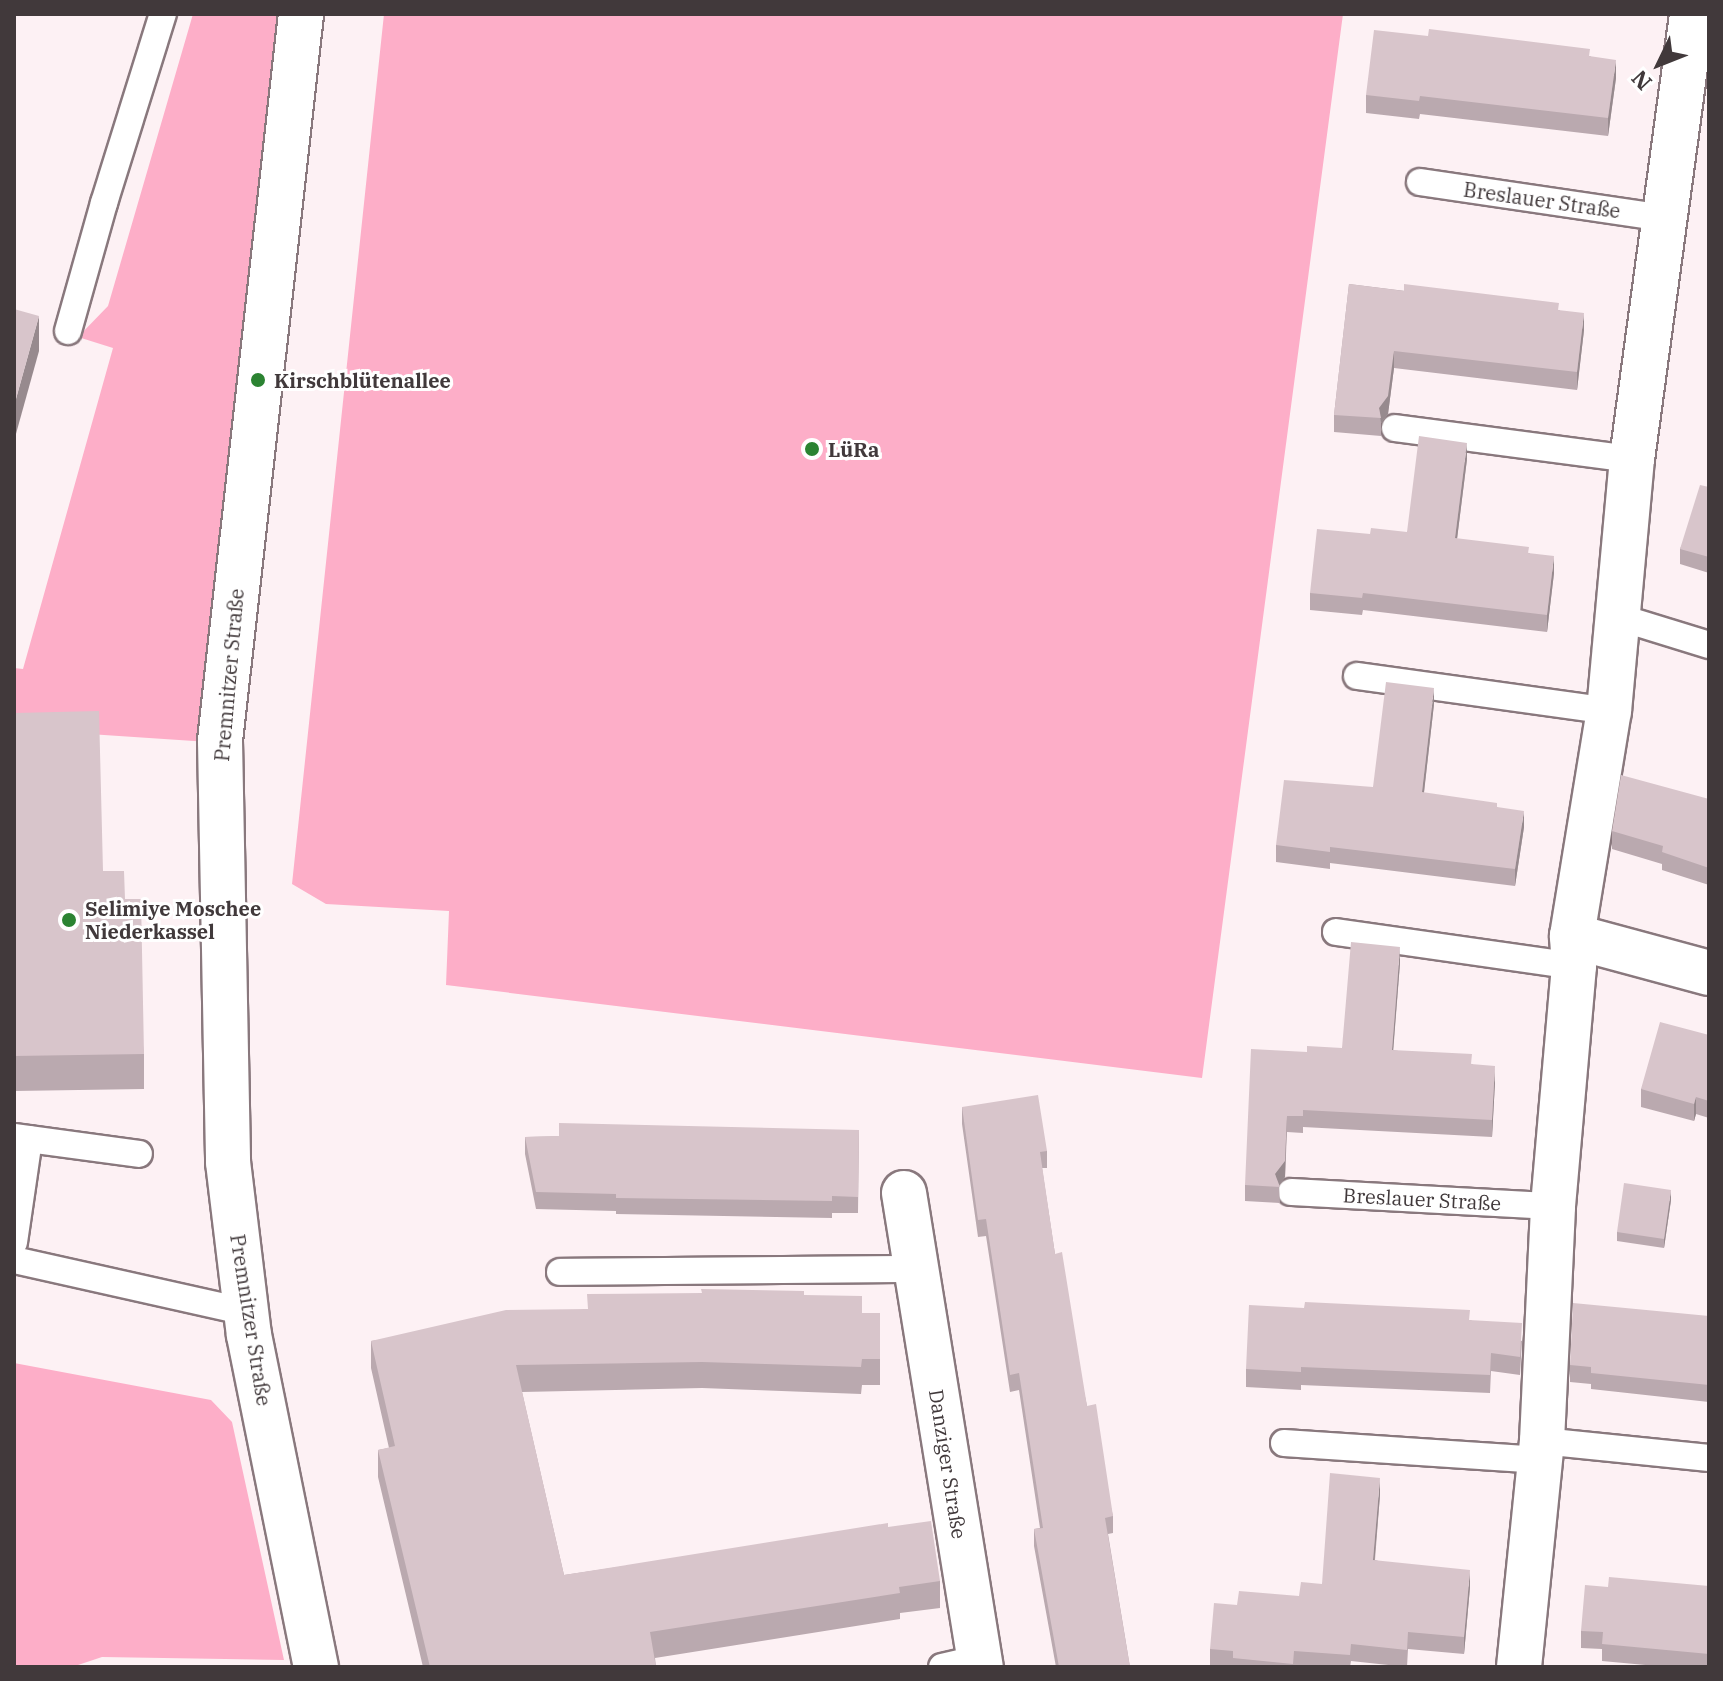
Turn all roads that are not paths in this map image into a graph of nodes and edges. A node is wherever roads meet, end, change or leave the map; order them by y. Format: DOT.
graph roads {
  1 [pos="163,14"];
  2 [pos="301,14"];
  3 [pos="1692,14"];
  4 [pos="1698,65"];
  5 [pos="1420,182"];
  6 [pos="1664,218"];
  7 [pos="68,331"];
  8 [pos="1395,428"];
  9 [pos="1632,459"];
  10 [pos="1618,617"];
  11 [pos="1709,645"];
  12 [pos="1357,676"];
  13 [pos="1609,711"];
  14 [pos="1336,932"];
  15 [pos="1573,951"];
  16 [pos="1709,973"];
  17 [pos="22,1138"];
  18 [pos="139,1154"];
  19 [pos="1291,1192"];
  20 [pos="904,1193"];
  21 [pos="1553,1206"];
  22 [pos="14,1242"];
  23 [pos="14,1260"];
  24 [pos="917,1269"];
  25 [pos="560,1272"];
  26 [pos="246,1312"];
  27 [pos="1284,1443"];
  28 [pos="1541,1451"];
  29 [pos="1709,1458"];
  30 [pos="968,1664"];
  31 [pos="316,1667"];
  32 [pos="1519,1667"];
  1 -- 7 [label="lane"];
  2 -- 26 [label="street, Premnitzer Straße"];
  3 -- 4 [label="street"];
  4 -- 6 [label="street"];
  5 -- 6 [label="lane, Breslauer Straße"];
  6 -- 9 [label="street"];
  8 -- 9 [label="lane"];
  9 -- 10 [label="street"];
  10 -- 11 [label="lane"];
  10 -- 13 [label="street"];
  12 -- 13 [label="lane"];
  13 -- 15 [label="street"];
  14 -- 15 [label="lane"];
  15 -- 16 [label="street"];
  15 -- 21 [label="street"];
  17 -- 18 [label="lane"];
  17 -- 22 [label="lane"];
  19 -- 21 [label="lane, Breslauer Straße"];
  20 -- 24 [label="street, Danziger Straße"];
  21 -- 28 [label="street"];
  23 -- 26 [label="lane"];
  24 -- 25 [label="lane"];
  24 -- 30 [label="street, Danziger Straße"];
  26 -- 31 [label="street, Premnitzer Straße"];
  27 -- 28 [label="lane"];
  28 -- 29 [label="lane"];
  28 -- 32 [label="street"];
}
